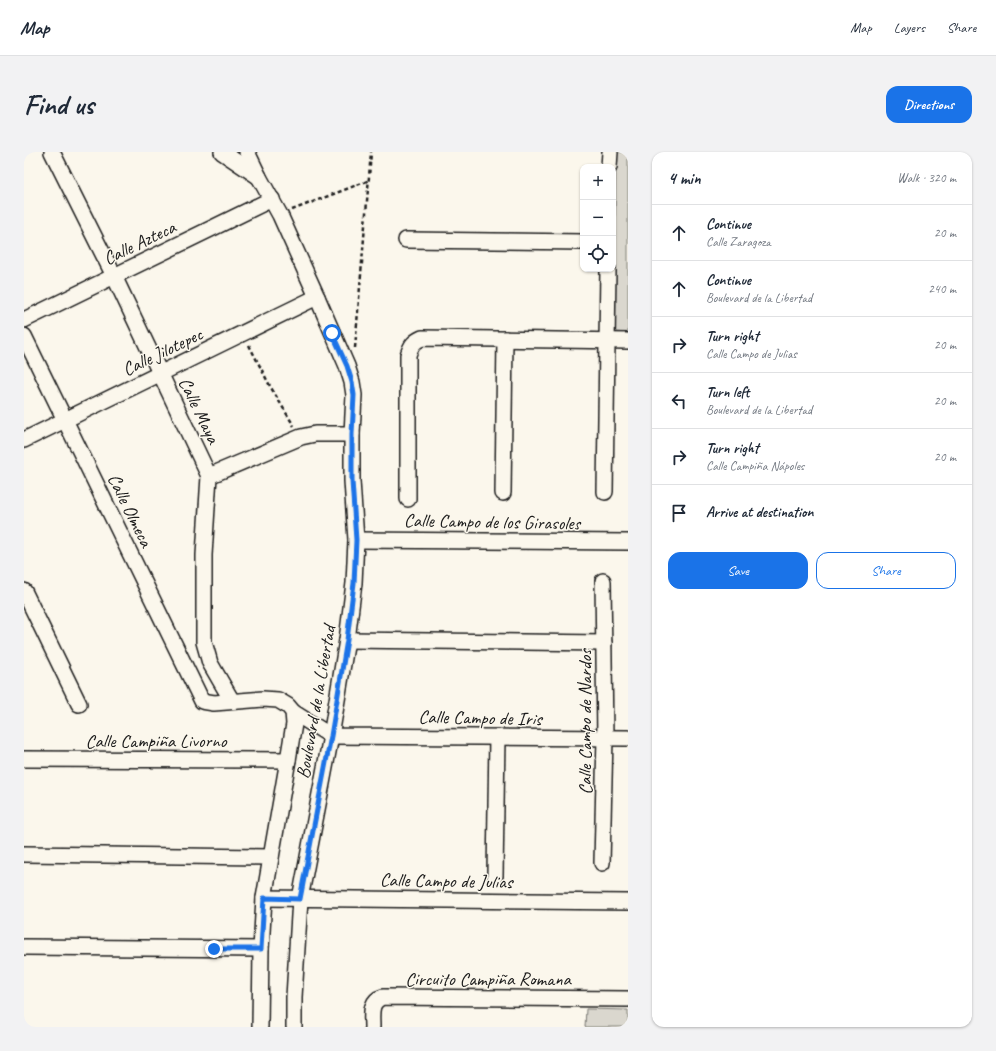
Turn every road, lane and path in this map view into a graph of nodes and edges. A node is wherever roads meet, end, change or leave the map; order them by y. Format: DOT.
graph roads {
  1 [pos="52,152"];
  2 [pos="222,152"];
  3 [pos="247,152"];
  4 [pos="371,152"];
  5 [pos="610,152"];
  6 [pos="610,164"];
  7 [pos="259,177"];
  8 [pos="370,180"];
  9 [pos="272,199"];
  10 [pos="280,215"];
  11 [pos="406,240"];
  12 [pos="580,242"];
  13 [pos="608,272"];
  14 [pos="114,276"];
  15 [pos="317,297"];
  16 [pos="24,320"];
  17 [pos="243,333"];
  18 [pos="24,336"];
  19 [pos="506,339"];
  20 [pos="607,341"];
  21 [pos="628,341"];
  22 [pos="355,351"];
  23 [pos="160,374"];
  24 [pos="65,420"];
  25 [pos="352,434"];
  26 [pos="301,437"];
  27 [pos="24,440"];
  28 [pos="209,476"];
  29 [pos="605,492"];
  30 [pos="503,493"];
  31 [pos="408,499"];
  32 [pos="356,540"];
  33 [pos="628,542"];
  34 [pos="603,581"];
  35 [pos="24,591"];
  36 [pos="347,640"];
  37 [pos="604,643"];
  38 [pos="232,701"];
  39 [pos="79,704"];
  40 [pos="293,712"];
  41 [pos="331,736"];
  42 [pos="497,737"];
  43 [pos="605,738"];
  44 [pos="628,738"];
  45 [pos="24,759"];
  46 [pos="288,760"];
  47 [pos="24,854"];
  48 [pos="272,857"];
  49 [pos="602,863"];
  50 [pos="495,876"];
  51 [pos="264,898"];
  52 [pos="300,899"];
  53 [pos="628,902"];
  54 [pos="24,947"];
  55 [pos="261,949"];
  56 [pos="628,999"];
  57 [pos="260,1027"];
  58 [pos="294,1027"];
  59 [pos="372,1027"];
  1 -- 14 [label="street, Calle Maya"];
  2 -- 7 [label="street"];
  3 -- 7 [label="street, Boulevard de la Libertad"];
  4 -- 8 [label="path"];
  5 -- 6 [label="street"];
  7 -- 9 [label="street, Boulevard de la Libertad"];
  8 -- 10 [label="path"];
  8 -- 22 [label="path"];
  9 -- 10 [label="street, Boulevard de la Libertad"];
  9 -- 14 [label="street, Calle Azteca"];
  10 -- 15 [label="street, Boulevard de la Libertad"];
  11 -- 12 [label="street"];
  13 -- 20 [label="street"];
  14 -- 16 [label="street, Calle Azteca"];
  14 -- 23 [label="street, Calle Maya"];
  15 -- 17 [label="street, Calle Jilotepec"];
  15 -- 25 [label="street, Boulevard de la Libertad"];
  17 -- 23 [label="street, Calle Jilotepec"];
  17 -- 26 [label="path"];
  18 -- 24 [label="street, Calle Olmeca"];
  19 -- 20 [label="street"];
  19 -- 30 [label="street"];
  19 -- 31 [label="street"];
  20 -- 21 [label="street"];
  20 -- 29 [label="street"];
  23 -- 24 [label="street, Calle Jilotepec"];
  23 -- 28 [label="street, Calle Maya"];
  24 -- 27 [label="street, Calle Jilotepec"];
  24 -- 38 [label="street, Calle Olmeca"];
  25 -- 26 [label="street"];
  25 -- 32 [label="street, Boulevard de la Libertad"];
  26 -- 28 [label="street"];
  28 -- 38 [label="street, Calle Maya"];
  32 -- 33 [label="street, Calle Campo de los Girasoles"];
  32 -- 36 [label="street, Boulevard de la Libertad"];
  34 -- 37 [label="street, Calle Campo de Nardos"];
  35 -- 39 [label="street"];
  36 -- 37 [label="street"];
  36 -- 41 [label="street, Boulevard de la Libertad"];
  37 -- 43 [label="street, Calle Campo de Nardos"];
  38 -- 40 [label="street"];
  40 -- 41 [label="street"];
  40 -- 46 [label="street, Boulevard de la Libertad"];
  41 -- 42 [label="street, Calle Campo de Iris"];
  41 -- 52 [label="street, Boulevard de la Libertad"];
  42 -- 43 [label="street, Calle Campo de Iris"];
  42 -- 50 [label="street"];
  43 -- 44 [label="street, Calle Campo de Iris"];
  43 -- 49 [label="street, Calle Campo de Nardos"];
  45 -- 46 [label="street, Calle Campiña Livorno"];
  46 -- 48 [label="street, Boulevard de la Libertad"];
  47 -- 48 [label="street"];
  48 -- 51 [label="street, Boulevard de la Libertad"];
  51 -- 52 [label="street, Calle Campo de Julias"];
  51 -- 55 [label="street, Boulevard de la Libertad"];
  52 -- 53 [label="street, Calle Campo de Julias"];
  52 -- 58 [label="street, Boulevard de la Libertad"];
  54 -- 55 [label="street"];
  55 -- 57 [label="street, Boulevard de la Libertad"];
  56 -- 59 [label="street, Circuito Campiña Romana"];
}
